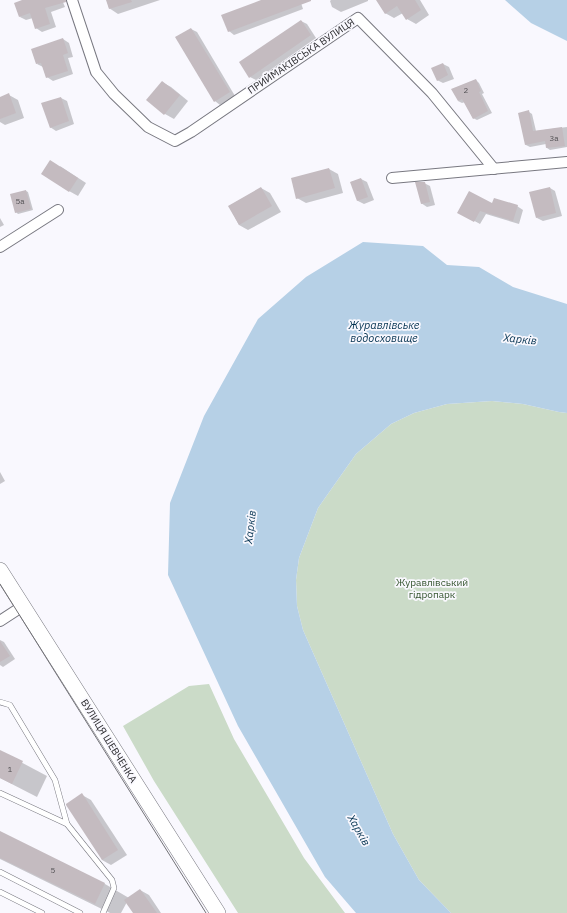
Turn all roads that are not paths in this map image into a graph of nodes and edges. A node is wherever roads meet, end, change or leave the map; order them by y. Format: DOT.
graph roads {
  1 [pos="72,0"];
  2 [pos="567,162"];
  3 [pos="494,169"];
  4 [pos="392,178"];
  5 [pos="58,210"];
  6 [pos="0,247"];
  7 [pos="0,570"];
  8 [pos="23,606"];
  9 [pos="0,621"];
  10 [pos="0,702"];
  11 [pos="0,793"];
  12 [pos="68,824"];
  13 [pos="0,872"];
  14 [pos="0,892"];
  15 [pos="42,913"];
  16 [pos="80,913"];
  17 [pos="103,913"];
  18 [pos="218,913"];
  1 -- 3 [label="street, ПРИЙМАКІВСЬКА ВУЛИЦЯ"];
  2 -- 3 [label="street"];
  3 -- 4 [label="street"];
  5 -- 6 [label="street"];
  7 -- 8 [label="main road, ВУЛИЦЯ ШЕВЧЕНКА"];
  8 -- 9 [label="street"];
  8 -- 18 [label="main road, ВУЛИЦЯ ШЕВЧЕНКА"];
  10 -- 12 [label="lane"];
  11 -- 12 [label="lane"];
  12 -- 17 [label="lane"];
  13 -- 16 [label="lane"];
  14 -- 15 [label="lane"];
}
